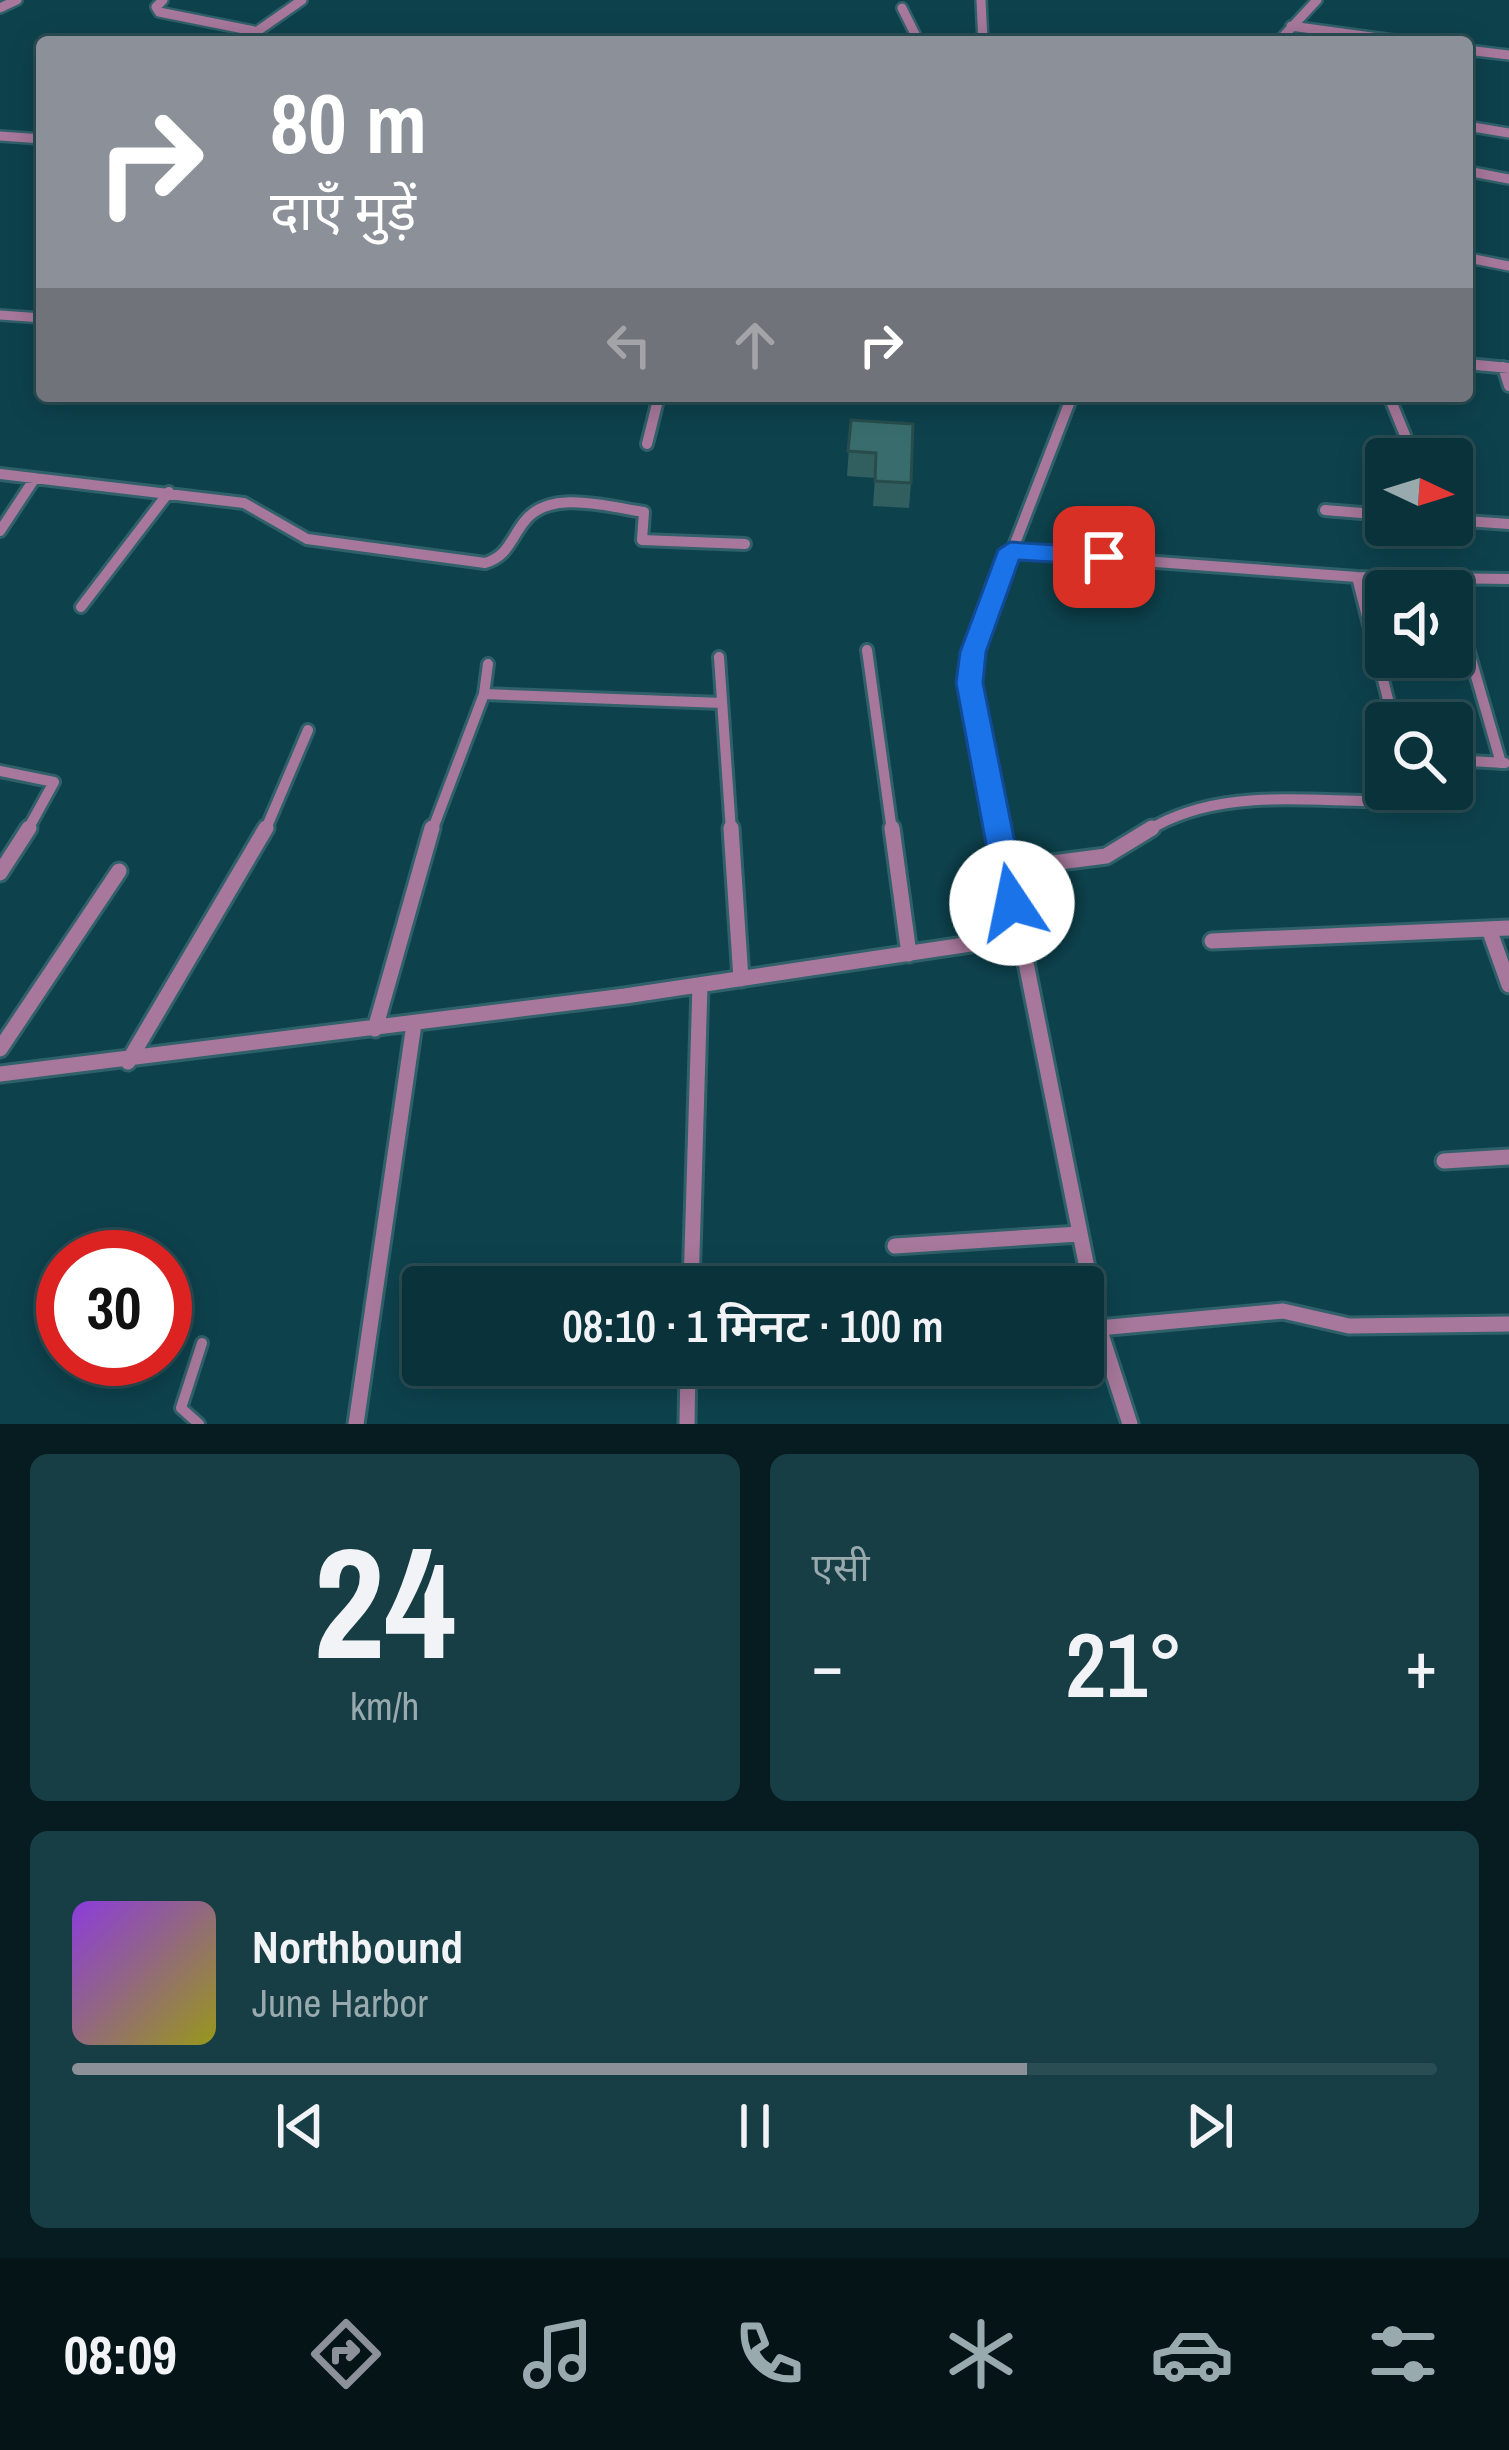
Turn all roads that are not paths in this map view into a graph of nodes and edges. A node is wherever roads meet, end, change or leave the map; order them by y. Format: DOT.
graph roads {
  1 [pos="16,0"];
  2 [pos="164,0"];
  3 [pos="302,0"];
  4 [pos="981,0"];
  5 [pos="1317,0"];
  6 [pos="0,8"];
  7 [pos="902,8"];
  8 [pos="1291,26"];
  9 [pos="254,31"];
  10 [pos="249,36"];
  11 [pos="916,36"];
  12 [pos="983,36"];
  13 [pos="1283,36"];
  14 [pos="1364,36"];
  15 [pos="1473,51"];
  16 [pos="1509,56"];
  17 [pos="1473,127"];
  18 [pos="1509,134"];
  19 [pos="0,136"];
  20 [pos="36,139"];
  21 [pos="1473,172"];
  22 [pos="1509,179"];
  23 [pos="1474,259"];
  24 [pos="1509,266"];
  25 [pos="0,315"];
  26 [pos="36,318"];
  27 [pos="1473,365"];
  28 [pos="1506,368"];
  29 [pos="1509,386"];
  30 [pos="657,402"];
  31 [pos="1070,402"];
  32 [pos="1391,402"];
  33 [pos="1406,438"];
  34 [pos="647,444"];
  35 [pos="0,474"];
  36 [pos="35,478"];
  37 [pos="169,492"];
  38 [pos="1325,510"];
  39 [pos="1365,513"];
  40 [pos="1473,521"];
  41 [pos="1509,524"];
  42 [pos="0,531"];
  43 [pos="745,544"];
  44 [pos="1010,550"];
  45 [pos="1358,577"];
  46 [pos="1365,578"];
  47 [pos="1509,579"];
  48 [pos="1473,584"];
  49 [pos="81,607"];
  50 [pos="867,650"];
  51 [pos="719,656"];
  52 [pos="1473,661"];
  53 [pos="488,664"];
  54 [pos="484,694"];
  55 [pos="1389,702"];
  56 [pos="722,703"];
  57 [pos="308,730"];
  58 [pos="1473,761"];
  59 [pos="1505,763"];
  60 [pos="0,771"];
  61 [pos="1365,801"];
  62 [pos="1006,869"];
  63 [pos="119,871"];
  64 [pos="0,873"];
  65 [pos="1489,928"];
  66 [pos="1509,928"];
  67 [pos="1018,937"];
  68 [pos="1212,940"];
  69 [pos="910,954"];
  70 [pos="741,979"];
  71 [pos="700,985"];
  72 [pos="1509,985"];
  73 [pos="414,1024"];
  74 [pos="375,1029"];
  75 [pos="0,1049"];
  76 [pos="128,1062"];
  77 [pos="0,1074"];
  78 [pos="1509,1156"];
  79 [pos="1444,1161"];
  80 [pos="1079,1234"];
  81 [pos="896,1246"];
  82 [pos="692,1266"];
  83 [pos="1086,1266"];
  84 [pos="1509,1324"];
  85 [pos="1104,1328"];
  86 [pos="202,1343"];
  87 [pos="1104,1343"];
  88 [pos="688,1386"];
  89 [pos="200,1424"];
  90 [pos="356,1424"];
  91 [pos="687,1424"];
  92 [pos="1130,1424"];
  1 -- 6 [label="street"];
  2 -- 9 [label="street"];
  3 -- 9 [label="street"];
  4 -- 12 [label="street"];
  5 -- 8 [label="street"];
  7 -- 11 [label="street"];
  8 -- 13 [label="street"];
  8 -- 14 [label="street"];
  9 -- 10 [label="street"];
  15 -- 16 [label="street"];
  17 -- 18 [label="street"];
  19 -- 20 [label="street"];
  21 -- 22 [label="street"];
  23 -- 24 [label="street"];
  25 -- 26 [label="street"];
  27 -- 28 [label="street"];
  28 -- 29 [label="street"];
  30 -- 34 [label="street"];
  31 -- 44 [label="street"];
  32 -- 33 [label="street"];
  35 -- 36 [label="street"];
  36 -- 37 [label="street"];
  36 -- 42 [label="street"];
  37 -- 43 [label="street"];
  37 -- 49 [label="street"];
  38 -- 39 [label="street"];
  40 -- 41 [label="street"];
  44 -- 45 [label="street"];
  44 -- 62 [label="street"];
  45 -- 46 [label="street"];
  45 -- 55 [label="street"];
  47 -- 48 [label="street"];
  50 -- 69 [label="street"];
  51 -- 56 [label="street"];
  52 -- 59 [label="street"];
  53 -- 54 [label="street"];
  54 -- 56 [label="street"];
  54 -- 74 [label="street"];
  56 -- 70 [label="street"];
  57 -- 76 [label="street"];
  58 -- 59 [label="street"];
  60 -- 64 [label="street"];
  61 -- 62 [label="street"];
  62 -- 67 [label="street"];
  63 -- 75 [label="street"];
  65 -- 66 [label="street"];
  65 -- 68 [label="street"];
  65 -- 72 [label="street"];
  67 -- 69 [label="street"];
  67 -- 80 [label="street"];
  69 -- 70 [label="street"];
  70 -- 71 [label="street"];
  71 -- 73 [label="street"];
  71 -- 82 [label="street"];
  73 -- 74 [label="street"];
  73 -- 90 [label="street"];
  74 -- 76 [label="street"];
  76 -- 77 [label="street"];
  78 -- 79 [label="street"];
  80 -- 81 [label="street"];
  80 -- 83 [label="street"];
  84 -- 85 [label="street"];
  86 -- 89 [label="lane"];
  87 -- 92 [label="street"];
  88 -- 91 [label="street"];
}
